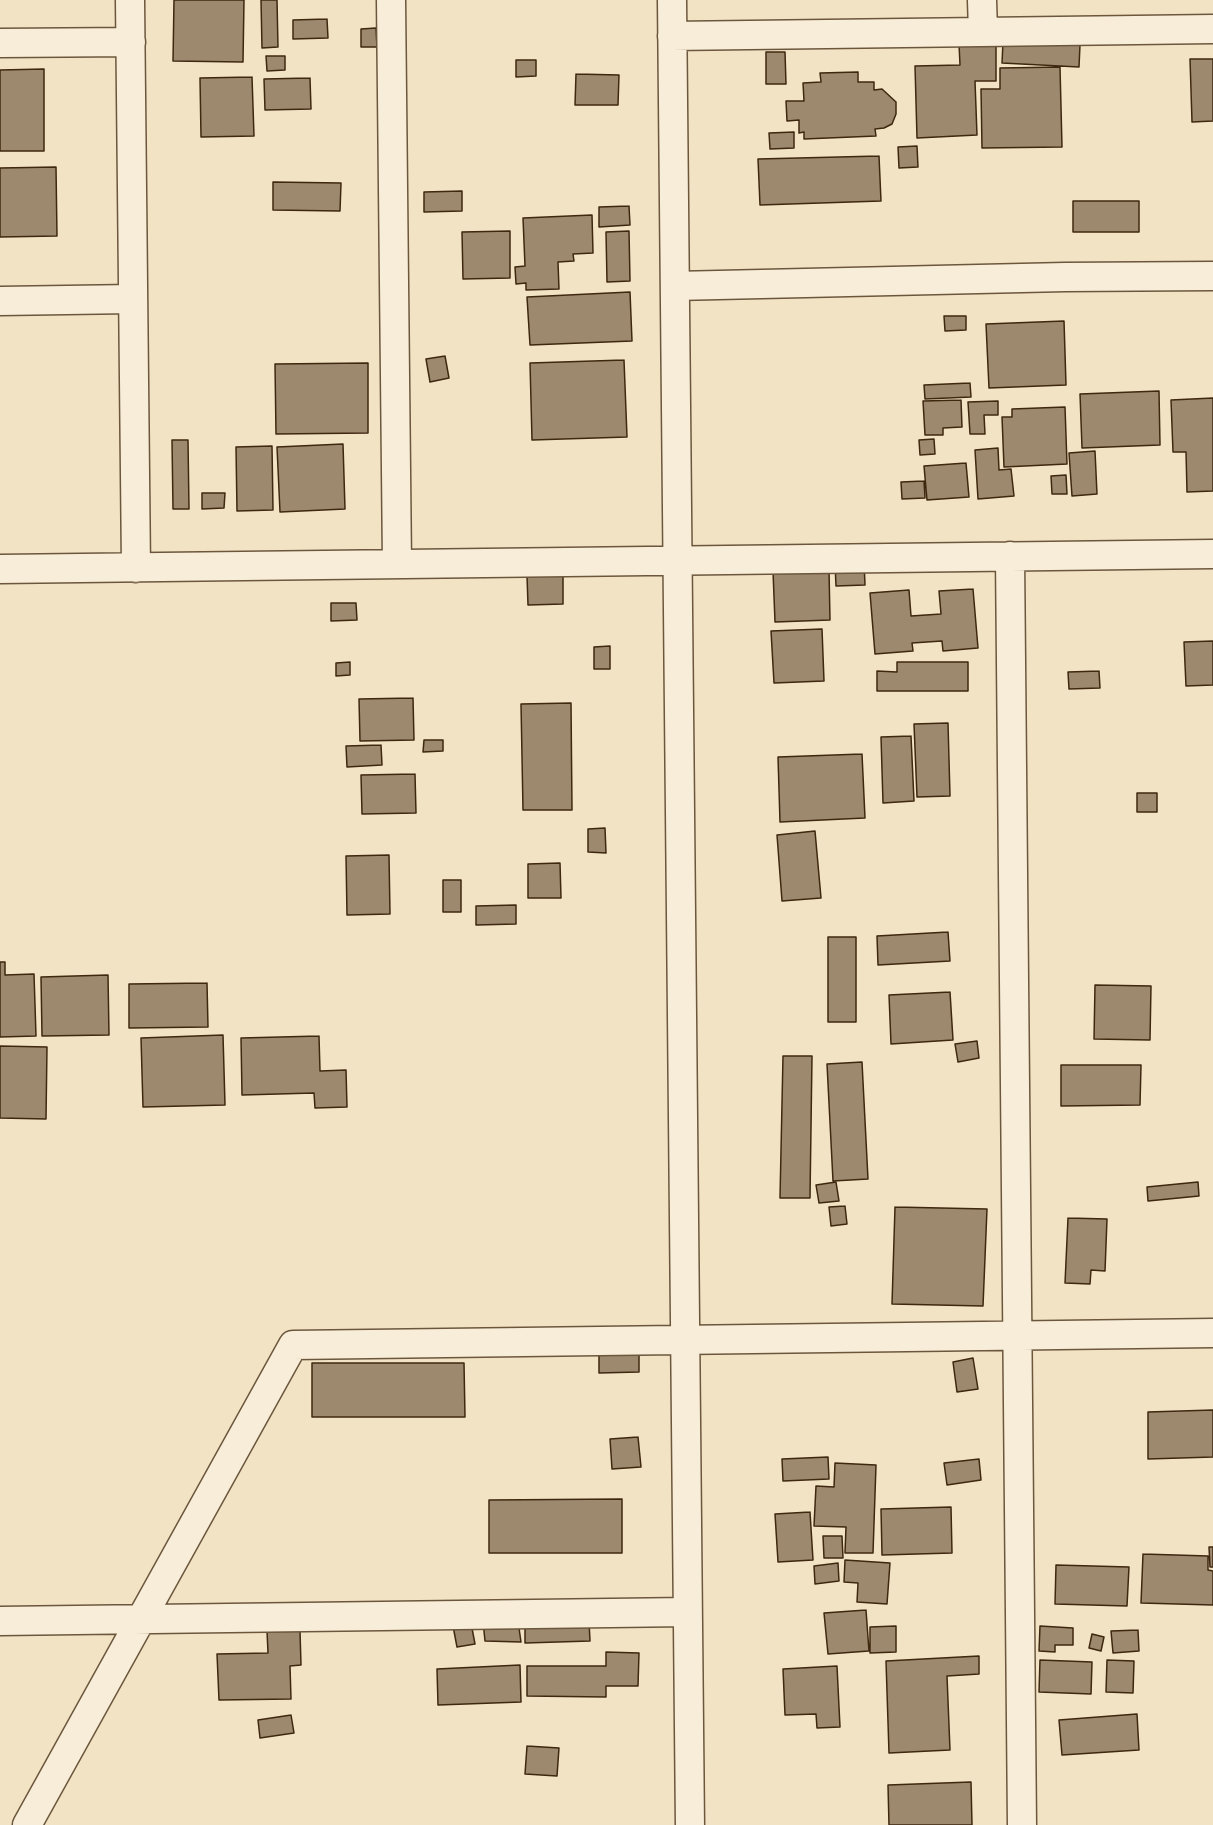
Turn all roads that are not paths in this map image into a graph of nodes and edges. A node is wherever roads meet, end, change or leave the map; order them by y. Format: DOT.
graph roads {
  1 [pos="130,0"];
  2 [pos="391,0"];
  3 [pos="672,0"];
  4 [pos="982,0"];
  5 [pos="1213,29"];
  6 [pos="982,32"];
  7 [pos="672,36"];
  8 [pos="131,42"];
  9 [pos="0,43"];
  10 [pos="1213,276"];
  11 [pos="675,286"];
  12 [pos="133,299"];
  13 [pos="0,301"];
  14 [pos="1213,554"];
  15 [pos="1010,556"];
  16 [pos="677,561"];
  17 [pos="397,564"];
  18 [pos="136,568"];
  19 [pos="0,569"];
  20 [pos="1213,1333"];
  21 [pos="1018,1335"];
  22 [pos="685,1340"];
  23 [pos="687,1612"];
  24 [pos="142,1619"];
  25 [pos="0,1621"];
  26 [pos="27,1825"];
  27 [pos="690,1825"];
  28 [pos="1022,1825"];
  1 -- 8 [label="street"];
  2 -- 17 [label="street"];
  3 -- 7 [label="street"];
  4 -- 6 [label="street"];
  5 -- 6 [label="street"];
  6 -- 7 [label="street"];
  7 -- 11 [label="street"];
  8 -- 9 [label="street"];
  8 -- 12 [label="street"];
  10 -- 11 [label="street"];
  11 -- 16 [label="street"];
  12 -- 13 [label="street"];
  12 -- 18 [label="street"];
  14 -- 15 [label="street"];
  15 -- 16 [label="street"];
  15 -- 21 [label="street"];
  16 -- 17 [label="street"];
  16 -- 22 [label="street"];
  17 -- 18 [label="street"];
  18 -- 19 [label="street"];
  20 -- 21 [label="street"];
  21 -- 22 [label="street"];
  21 -- 28 [label="street"];
  22 -- 23 [label="street"];
  22 -- 24 [label="street"];
  23 -- 24 [label="street"];
  23 -- 27 [label="street"];
  24 -- 25 [label="street"];
  24 -- 26 [label="street"];
}
